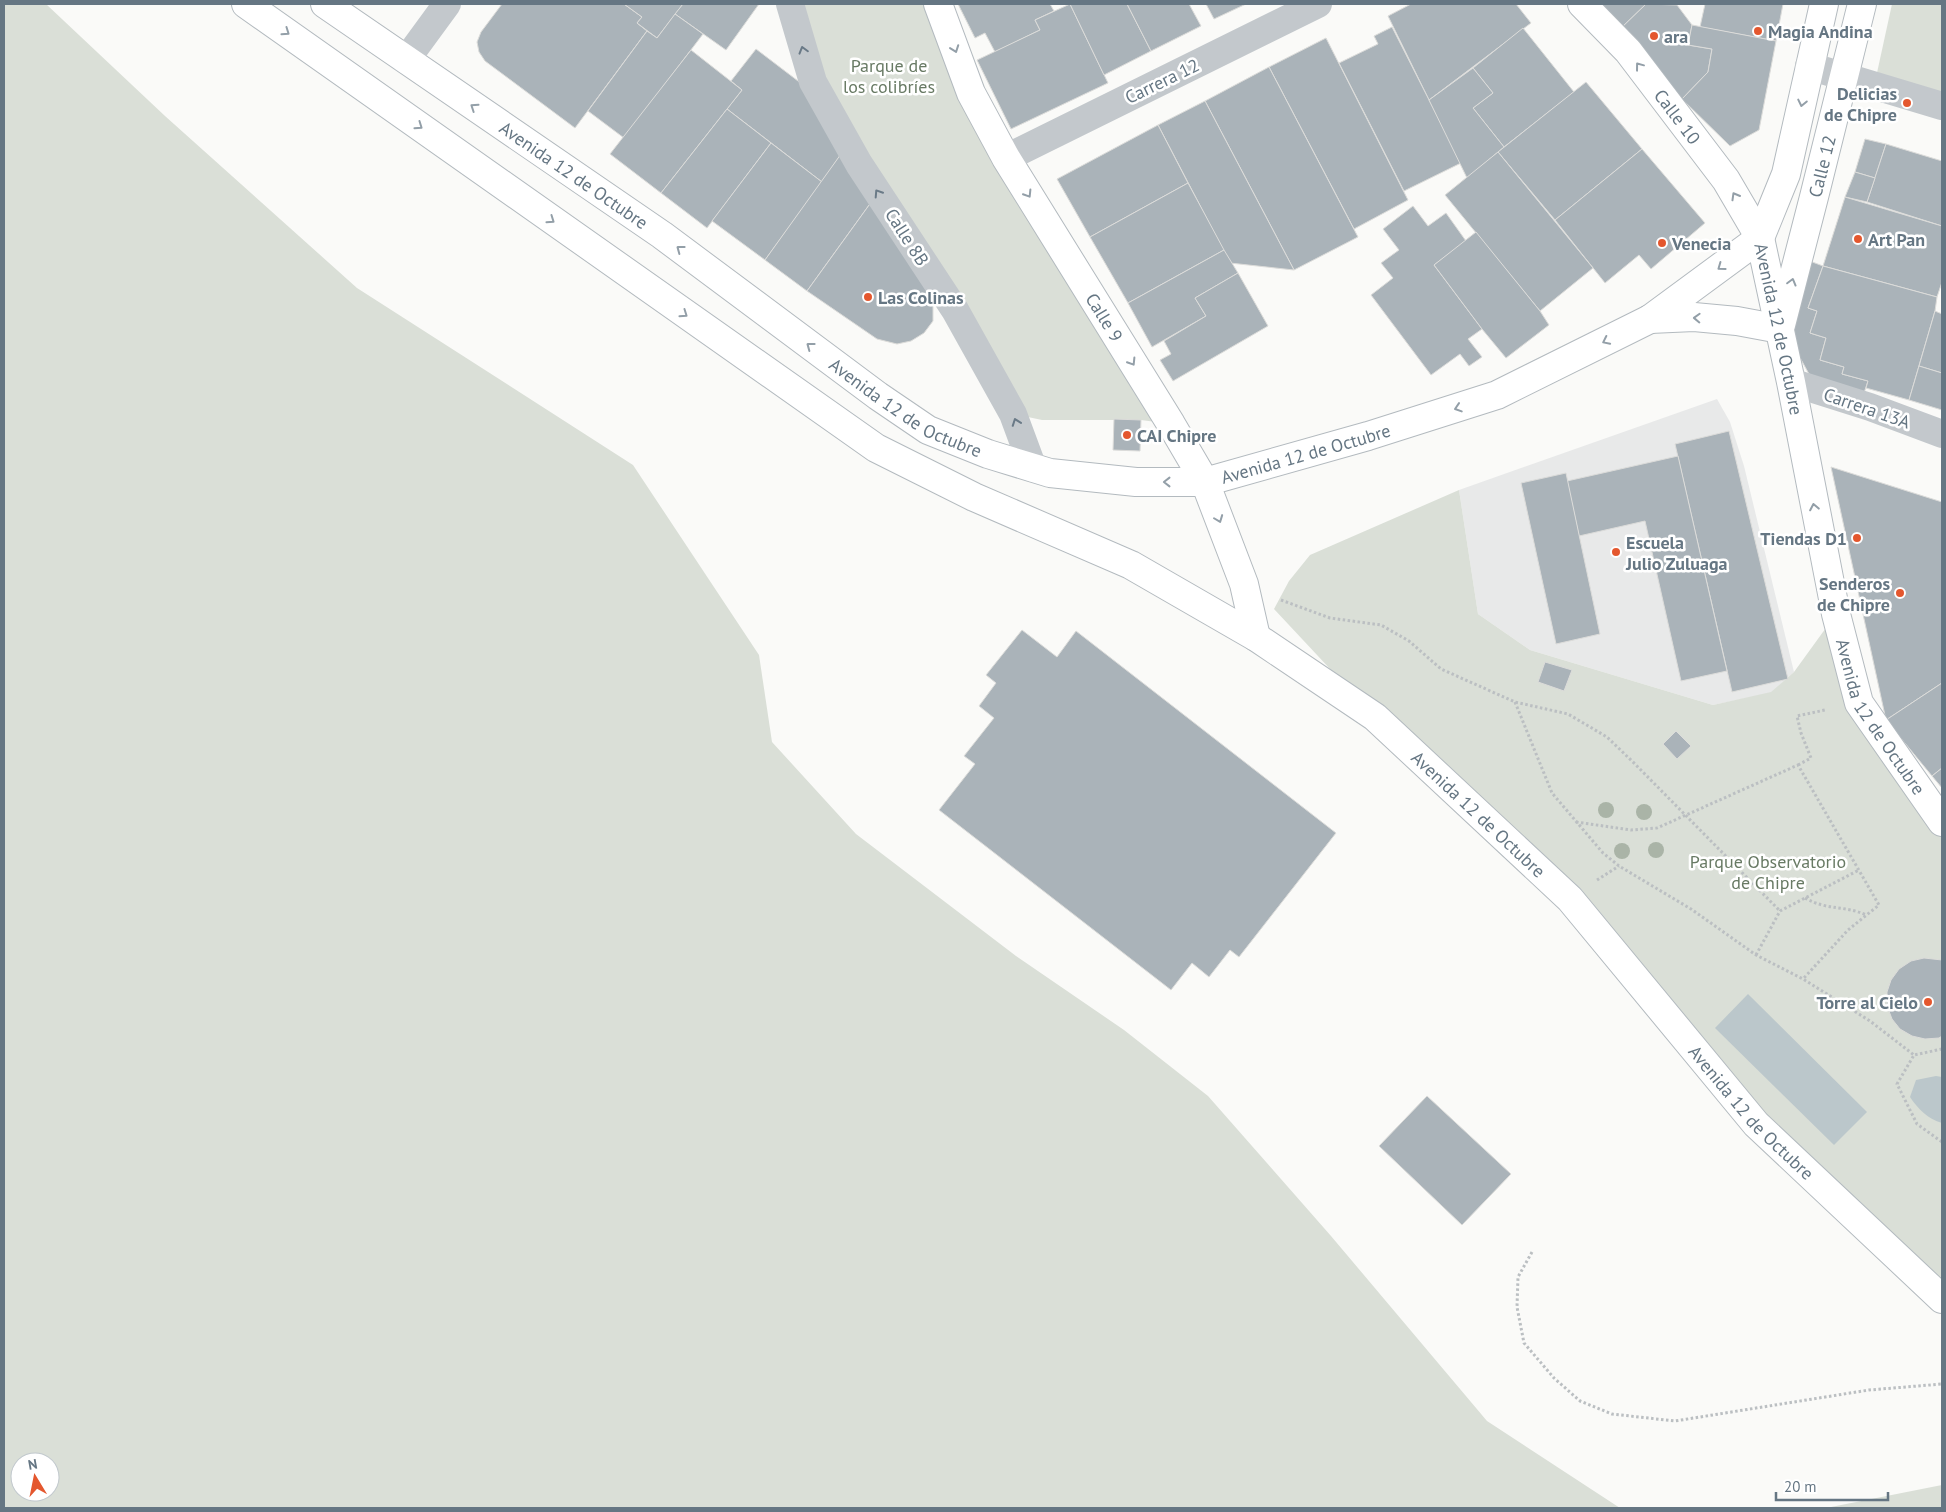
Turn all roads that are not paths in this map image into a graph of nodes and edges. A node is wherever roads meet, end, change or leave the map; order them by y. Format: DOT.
graph roads {
  1 [pos="246,4"];
  2 [pos="325,4"];
  3 [pos="447,4"];
  4 [pos="790,4"];
  5 [pos="938,4"];
  6 [pos="1318,4"];
  7 [pos="1582,4"];
  8 [pos="1824,4"];
  9 [pos="1862,4"];
  10 [pos="406,60"];
  11 [pos="1810,66"];
  12 [pos="1844,76"];
  13 [pos="1942,106"];
  14 [pos="1006,158"];
  15 [pos="1760,238"];
  16 [pos="1650,319"];
  17 [pos="1780,329"];
  18 [pos="1791,382"];
  19 [pos="1942,434"];
  20 [pos="1033,468"];
  21 [pos="1205,482"];
  22 [pos="1256,637"];
  23 [pos="1942,822"];
  24 [pos="1942,1299"];
  1 -- 22 [label="main road, Avenida 12 de Octubre, one-way"];
  2 -- 10 [label="main road, Avenida 12 de Octubre"];
  3 -- 10 [label="street"];
  20 -- 4 [label="street, Calle 8B, one-way"];
  5 -- 14 [label="main road, Calle 9, one-way"];
  6 -- 14 [label="street, Carrera 12"];
  15 -- 7 [label="main road, Calle 10, one-way"];
  8 -- 11 [label="main road, Calle 12"];
  9 -- 12 [label="main road, Calle 12"];
  20 -- 10 [label="main road, Avenida 12 de Octubre, one-way"];
  11 -- 12 [label="street"];
  11 -- 15 [label="main road, Calle 12, one-way"];
  12 -- 13 [label="street"];
  17 -- 12 [label="main road, Calle 12, one-way"];
  14 -- 21 [label="main road, Calle 9, one-way"];
  15 -- 16 [label="main road, Avenida 12 de Octubre, one-way"];
  15 -- 17 [label="main road, Avenida 12 de Octubre"];
  17 -- 16 [label="main road, one-way"];
  16 -- 21 [label="main road, Avenida 12 de Octubre, one-way"];
  17 -- 18 [label="main road, Avenida 12 de Octubre"];
  18 -- 19 [label="street, Carrera 13A"];
  23 -- 18 [label="main road, Avenida 12 de Octubre, one-way"];
  21 -- 20 [label="main road, Avenida 12 de Octubre, one-way"];
  21 -- 22 [label="main road, Calle 9, one-way"];
  22 -- 24 [label="main road, Avenida 12 de Octubre"];
}
